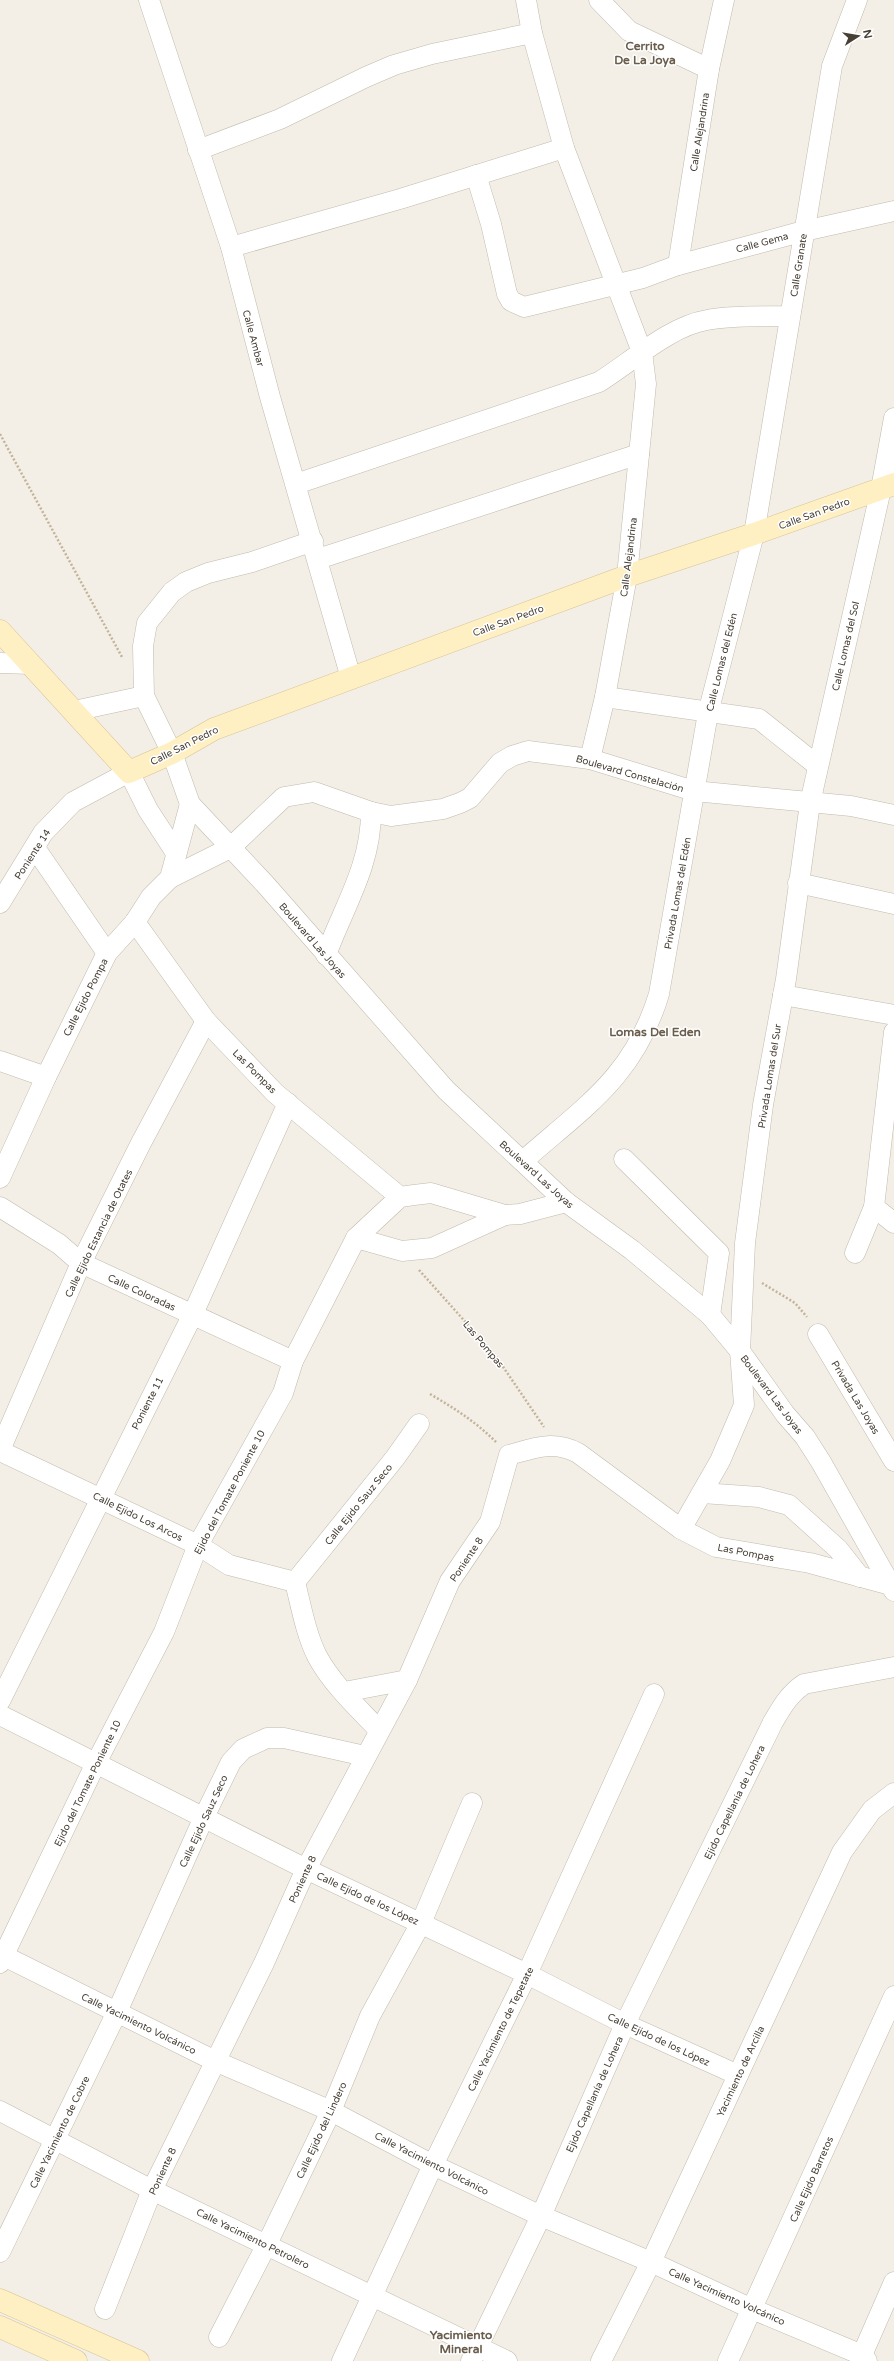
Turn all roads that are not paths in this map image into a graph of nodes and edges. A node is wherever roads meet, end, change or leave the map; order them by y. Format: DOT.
graph roads {
  1 [pos="526,0"];
  2 [pos="600,0"];
  3 [pos="724,0"];
  4 [pos="857,0"];
  5 [pos="152,1"];
  6 [pos="532,34"];
  7 [pos="709,69"];
  8 [pos="564,148"];
  9 [pos="198,150"];
  10 [pos="476,175"];
  11 [pos="894,211"];
  12 [pos="804,231"];
  13 [pos="231,247"];
  14 [pos="678,265"];
  15 [pos="615,284"];
  16 [pos="790,316"];
  17 [pos="642,352"];
  18 [pos="894,418"];
  19 [pos="639,454"];
  20 [pos="296,484"];
  21 [pos="887,486"];
  22 [pos="754,534"];
  23 [pos="315,550"];
  24 [pos="627,576"];
  25 [pos="0,631"];
  26 [pos="0,663"];
  27 [pos="31,664"];
  28 [pos="351,678"];
  29 [pos="144,696"];
  30 [pos="605,696"];
  31 [pos="74,711"];
  32 [pos="708,713"];
  33 [pos="172,753"];
  34 [pos="590,759"];
  35 [pos="818,766"];
  36 [pos="129,772"];
  37 [pos="694,790"];
  38 [pos="810,803"];
  39 [pos="190,804"];
  40 [pos="371,812"];
  41 [pos="894,815"];
  42 [pos="35,848"];
  43 [pos="230,848"];
  44 [pos="176,853"];
  45 [pos="170,878"];
  46 [pos="798,883"];
  47 [pos="0,903"];
  48 [pos="894,904"];
  49 [pos="135,922"];
  50 [pos="107,953"];
  51 [pos="326,955"];
  52 [pos="783,995"];
  53 [pos="894,1015"];
  54 [pos="206,1021"];
  55 [pos="894,1032"];
  56 [pos="0,1061"];
  57 [pos="46,1077"];
  58 [pos="288,1103"];
  59 [pos="624,1159"];
  60 [pos="523,1161"];
  61 [pos="0,1178"];
  62 [pos="400,1197"];
  63 [pos="566,1202"];
  64 [pos="874,1206"];
  65 [pos="0,1207"];
  66 [pos="505,1215"];
  67 [pos="894,1223"];
  68 [pos="356,1238"];
  69 [pos="719,1253"];
  70 [pos="855,1253"];
  71 [pos="81,1264"];
  72 [pos="744,1274"];
  73 [pos="710,1315"];
  74 [pos="192,1316"];
  75 [pos="818,1334"];
  76 [pos="740,1350"];
  77 [pos="294,1361"];
  78 [pos="419,1424"];
  79 [pos="0,1450"];
  80 [pos="509,1455"];
  81 [pos="894,1461"];
  82 [pos="702,1493"];
  83 [pos="100,1498"];
  84 [pos="681,1529"];
  85 [pos="198,1545"];
  86 [pos="860,1577"];
  87 [pos="295,1582"];
  88 [pos="892,1588"];
  89 [pos="894,1667"];
  90 [pos="407,1680"];
  91 [pos="344,1692"];
  92 [pos="654,1694"];
  93 [pos="0,1701"];
  94 [pos="0,1715"];
  95 [pos="378,1730"];
  96 [pos="365,1756"];
  97 [pos="95,1765"];
  98 [pos="894,1793"];
  99 [pos="472,1803"];
  100 [pos="204,1817"];
  101 [pos="306,1869"];
  102 [pos="422,1923"];
  103 [pos="1,1957"];
  104 [pos="527,1974"];
  105 [pos="894,1996"];
  106 [pos="117,2012"];
  107 [pos="625,2024"];
  108 [pos="215,2061"];
  109 [pos="738,2075"];
  110 [pos="331,2111"];
  111 [pos="0,2112"];
  112 [pos="56,2139"];
  113 [pos="433,2165"];
  114 [pos="152,2190"];
  115 [pos="540,2216"];
  116 [pos="267,2244"];
  117 [pos="0,2252"];
  118 [pos="651,2262"];
  119 [pos="894,2282"];
  120 [pos="373,2296"];
  121 [pos="0,2300"];
  122 [pos="105,2309"];
  123 [pos="752,2309"];
  124 [pos="0,2327"];
  125 [pos="219,2337"];
  126 [pos="475,2354"];
  127 [pos="865,2358"];
  128 [pos="76,2361"];
  129 [pos="138,2361"];
  130 [pos="342,2361"];
  131 [pos="507,2361"];
  132 [pos="601,2361"];
  133 [pos="728,2361"];
  1 -- 6 [label="street, Calle Alejandrina"];
  2 -- 7 [label="street"];
  3 -- 7 [label="street, Calle Alejandrina"];
  4 -- 12 [label="street, Calle Granate"];
  5 -- 9 [label="street, Calle Ambar"];
  6 -- 8 [label="street, Calle Alejandrina"];
  6 -- 9 [label="street"];
  7 -- 14 [label="street, Calle Alejandrina"];
  8 -- 10 [label="street"];
  8 -- 15 [label="street, Calle Alejandrina"];
  9 -- 13 [label="street, Calle Ambar"];
  10 -- 13 [label="street"];
  10 -- 15 [label="street, Calle Gema"];
  11 -- 12 [label="street, Calle Gema"];
  12 -- 14 [label="street, Calle Gema"];
  12 -- 16 [label="street, Calle Granate"];
  13 -- 20 [label="street, Calle Ambar"];
  14 -- 15 [label="street, Calle Gema"];
  15 -- 17 [label="street, Calle Alejandrina"];
  16 -- 17 [label="street"];
  16 -- 22 [label="street, Calle Granate"];
  17 -- 19 [label="street, Calle Alejandrina"];
  17 -- 20 [label="street"];
  18 -- 21 [label="street, Calle Lomas del Sol"];
  19 -- 23 [label="street"];
  19 -- 24 [label="street, Calle Alejandrina"];
  20 -- 23 [label="street, Calle Ambar"];
  21 -- 22 [label="street, Calle San Pedro"];
  21 -- 35 [label="street, Calle Lomas del Sol"];
  22 -- 24 [label="street, Calle San Pedro"];
  22 -- 32 [label="street, Calle Lomas del Edén"];
  23 -- 28 [label="street, Calle Ambar"];
  23 -- 29 [label="street"];
  24 -- 28 [label="street, Calle San Pedro"];
  24 -- 30 [label="street, Calle Alejandrina"];
  25 -- 27 [label="street"];
  26 -- 27 [label="street"];
  27 -- 31 [label="street"];
  28 -- 33 [label="street, Calle San Pedro"];
  29 -- 31 [label="street"];
  29 -- 33 [label="street"];
  30 -- 32 [label="street"];
  30 -- 34 [label="street, Calle Alejandrina"];
  31 -- 36 [label="street"];
  32 -- 35 [label="street"];
  32 -- 37 [label="street, Calle Lomas del Edén"];
  33 -- 36 [label="street, Calle San Pedro"];
  33 -- 39 [label="street"];
  34 -- 37 [label="street, Boulevard Constelación"];
  34 -- 40 [label="street, Boulevard Constelación"];
  35 -- 38 [label="street, Calle Lomas del Sol"];
  36 -- 42 [label="street, Poniente 14"];
  36 -- 44 [label="street"];
  37 -- 38 [label="street, Boulevard Constelación"];
  37 -- 60 [label="street, Privada Lomas del Edén"];
  38 -- 41 [label="street, Boulevard Constelación"];
  38 -- 46 [label="street, Privada Lomas del Sur"];
  39 -- 43 [label="street, Boulevard Las Joyas"];
  39 -- 44 [label="street"];
  40 -- 43 [label="street, Boulevard Constelación"];
  40 -- 51 [label="street"];
  42 -- 47 [label="street, Poniente 14"];
  42 -- 50 [label="street"];
  43 -- 45 [label="street, Boulevard Constelación"];
  43 -- 51 [label="street, Boulevard Las Joyas"];
  44 -- 45 [label="street"];
  45 -- 49 [label="street, Calle Ejido Pompa"];
  46 -- 48 [label="street"];
  46 -- 52 [label="street, Privada Lomas del Sur"];
  49 -- 50 [label="street, Calle Ejido Pompa"];
  49 -- 54 [label="street, Las Pompas"];
  50 -- 57 [label="street, Calle Ejido Pompa"];
  51 -- 60 [label="street, Boulevard Las Joyas"];
  52 -- 53 [label="street"];
  52 -- 72 [label="street, Privada Lomas del Sur"];
  54 -- 58 [label="street, Las Pompas"];
  54 -- 71 [label="street, Calle Ejido Estancia de Otates"];
  55 -- 64 [label="street"];
  56 -- 57 [label="street"];
  57 -- 61 [label="street, Calle Ejido Pompa"];
  58 -- 62 [label="street, Las Pompas"];
  58 -- 74 [label="street, Poniente 11"];
  59 -- 69 [label="street"];
  60 -- 63 [label="street, Boulevard Las Joyas"];
  62 -- 66 [label="street"];
  62 -- 68 [label="street, Ejido del Tomate Poniente 10"];
  63 -- 66 [label="street"];
  63 -- 73 [label="street, Boulevard Las Joyas"];
  64 -- 67 [label="street"];
  64 -- 70 [label="street"];
  65 -- 71 [label="street, Calle Coloradas"];
  66 -- 68 [label="street"];
  68 -- 77 [label="street, Ejido del Tomate Poniente 10"];
  69 -- 72 [label="street"];
  69 -- 73 [label="street"];
  71 -- 74 [label="street, Calle Coloradas"];
  71 -- 79 [label="street, Calle Ejido Estancia de Otates"];
  72 -- 76 [label="street, Privada Lomas del Sur"];
  73 -- 76 [label="street, Boulevard Las Joyas"];
  74 -- 77 [label="street, Calle Coloradas"];
  74 -- 83 [label="street, Poniente 11"];
  75 -- 81 [label="street, Privada Las Joyas"];
  76 -- 82 [label="street, Privada Lomas del Sur"];
  76 -- 88 [label="street, Boulevard Las Joyas"];
  77 -- 85 [label="street, Ejido del Tomate Poniente 10"];
  78 -- 87 [label="street, Calle Ejido Sauz Seco"];
  79 -- 83 [label="street, Calle Ejido Los Arcos"];
  80 -- 84 [label="street, Las Pompas"];
  80 -- 90 [label="street, Poniente 8"];
  82 -- 84 [label="street, Privada Lomas del Sur"];
  82 -- 86 [label="street"];
  83 -- 85 [label="street, Calle Ejido Los Arcos"];
  83 -- 93 [label="street, Poniente 11"];
  84 -- 86 [label="street, Las Pompas"];
  85 -- 87 [label="street, Calle Ejido Los Arcos"];
  85 -- 97 [label="street, Ejido del Tomate Poniente 10"];
  86 -- 88 [label="street, Las Pompas"];
  87 -- 91 [label="street"];
  89 -- 107 [label="street, Ejido Capellanía de Lohera"];
  90 -- 91 [label="street"];
  90 -- 95 [label="street, Poniente 8"];
  91 -- 95 [label="street"];
  92 -- 104 [label="street, Calle Yacimiento de Tepetate"];
  94 -- 97 [label="street, Calle Ejido de los López"];
  95 -- 96 [label="street, Poniente 8"];
  96 -- 100 [label="street, Calle Ejido Sauz Seco"];
  96 -- 101 [label="street, Poniente 8"];
  97 -- 100 [label="street, Calle Ejido de los López"];
  97 -- 103 [label="street, Ejido del Tomate Poniente 10"];
  98 -- 109 [label="street, Yacimiento de Arcilla"];
  99 -- 102 [label="street, Calle Ejido del Lindero"];
  100 -- 101 [label="street, Calle Ejido de los López"];
  100 -- 106 [label="street, Calle Ejido Sauz Seco"];
  101 -- 102 [label="street, Calle Ejido de los López"];
  101 -- 108 [label="street, Poniente 8"];
  102 -- 104 [label="street, Calle Ejido de los López"];
  102 -- 110 [label="street, Calle Ejido del Lindero"];
  103 -- 106 [label="street, Calle Yacimiento Volcánico"];
  104 -- 107 [label="street, Calle Ejido de los López"];
  104 -- 113 [label="street, Calle Yacimiento de Tepetate"];
  105 -- 123 [label="street, Calle Ejido Barretos"];
  106 -- 108 [label="street, Calle Yacimiento Volcánico"];
  106 -- 112 [label="street, Calle Yacimiento de Cobre"];
  107 -- 109 [label="street, Calle Ejido de los López"];
  107 -- 115 [label="street, Ejido Capellanía de Lohera"];
  108 -- 110 [label="street, Calle Yacimiento Volcánico"];
  108 -- 114 [label="street, Poniente 8"];
  109 -- 118 [label="street, Yacimiento de Arcilla"];
  110 -- 113 [label="street, Calle Yacimiento Volcánico"];
  110 -- 116 [label="street, Calle Ejido del Lindero"];
  111 -- 112 [label="street, Calle Yacimiento Petrolero"];
  112 -- 114 [label="street, Calle Yacimiento Petrolero"];
  112 -- 117 [label="street, Calle Yacimiento de Cobre"];
  113 -- 115 [label="street, Calle Yacimiento Volcánico"];
  113 -- 120 [label="street, Calle Yacimiento de Tepetate"];
  114 -- 116 [label="street, Calle Yacimiento Petrolero"];
  114 -- 122 [label="street, Poniente 8"];
  115 -- 118 [label="street, Calle Yacimiento Volcánico"];
  115 -- 126 [label="street, Ejido Capellanía de Lohera"];
  116 -- 120 [label="street, Calle Yacimiento Petrolero"];
  116 -- 125 [label="street, Calle Ejido del Lindero"];
  118 -- 123 [label="street, Calle Yacimiento Volcánico"];
  118 -- 132 [label="street, Yacimiento de Arcilla"];
  119 -- 127 [label="street"];
  120 -- 126 [label="street, Calle Yacimiento Petrolero"];
  120 -- 130 [label="street, Calle Yacimiento de Tepetate"];
  121 -- 129 [label="street"];
  123 -- 127 [label="street, Calle Yacimiento Volcánico"];
  123 -- 133 [label="street, Calle Ejido Barretos"];
  124 -- 128 [label="street"];
  126 -- 131 [label="street, Calle Yacimiento Petrolero"];
}
